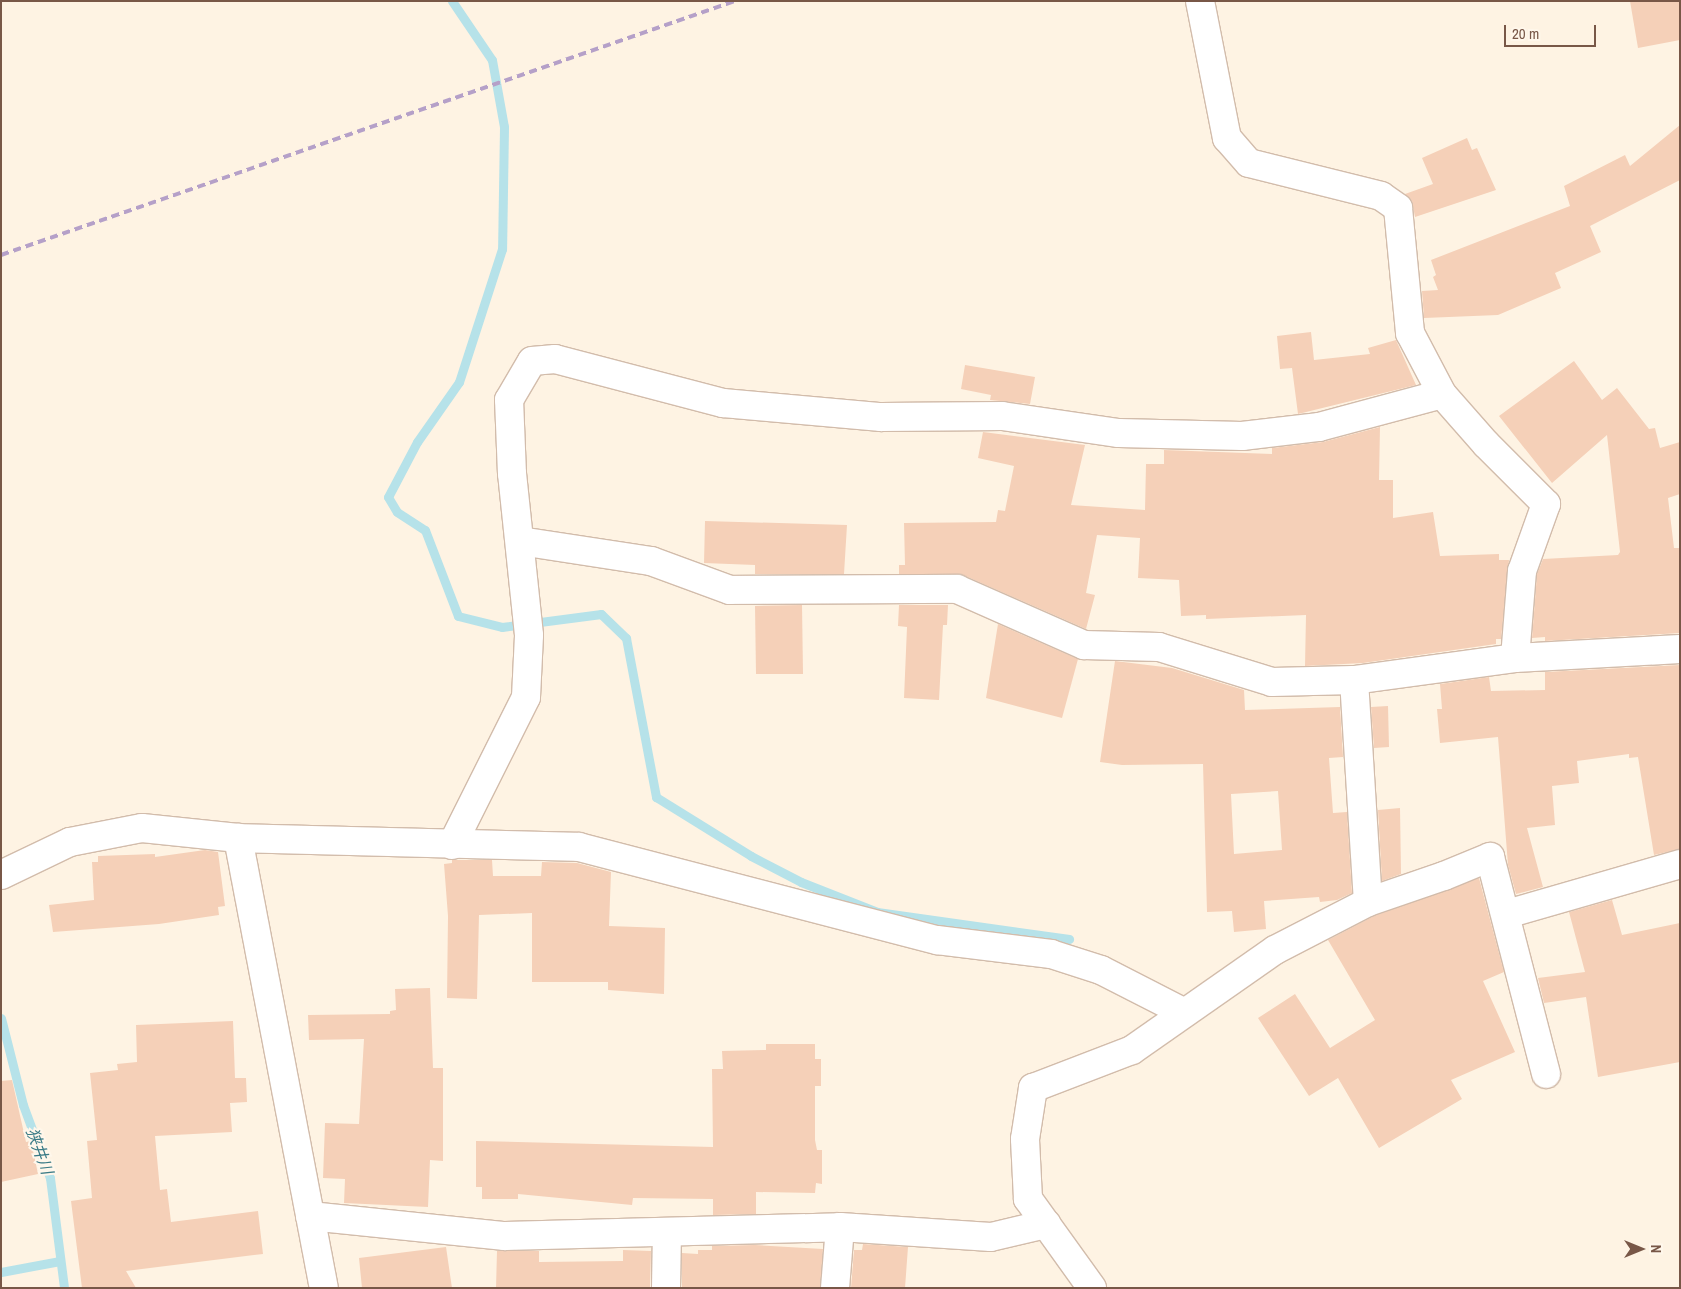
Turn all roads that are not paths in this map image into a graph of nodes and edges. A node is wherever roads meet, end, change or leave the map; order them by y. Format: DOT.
graph roads {
  1 [pos="1200,1"];
  2 [pos="1442,394"];
  3 [pos="520,542"];
  4 [pos="1680,649"];
  5 [pos="1515,658"];
  6 [pos="1354,680"];
  7 [pos="238,838"];
  8 [pos="452,845"];
  9 [pos="1680,864"];
  10 [pos="1,875"];
  11 [pos="1368,902"];
  12 [pos="1507,914"];
  13 [pos="1183,1012"];
  14 [pos="1546,1074"];
  15 [pos="310,1216"];
  16 [pos="1046,1224"];
  17 [pos="840,1227"];
  18 [pos="667,1233"];
  19 [pos="324,1288"];
  20 [pos="666,1288"];
  21 [pos="835,1288"];
  22 [pos="1092,1288"];
  1 -- 2 [label="street"];
  2 -- 3 [label="street"];
  2 -- 5 [label="street"];
  3 -- 6 [label="street"];
  3 -- 8 [label="street"];
  4 -- 5 [label="street"];
  5 -- 6 [label="street"];
  6 -- 11 [label="street"];
  7 -- 8 [label="street"];
  7 -- 10 [label="street"];
  7 -- 15 [label="street"];
  8 -- 13 [label="street"];
  9 -- 12 [label="street"];
  11 -- 12 [label="street"];
  11 -- 13 [label="street"];
  12 -- 14 [label="street"];
  13 -- 16 [label="street"];
  15 -- 18 [label="street"];
  15 -- 19 [label="street"];
  16 -- 17 [label="street"];
  16 -- 22 [label="street"];
  17 -- 18 [label="street"];
  17 -- 21 [label="street"];
  18 -- 20 [label="street"];
}
